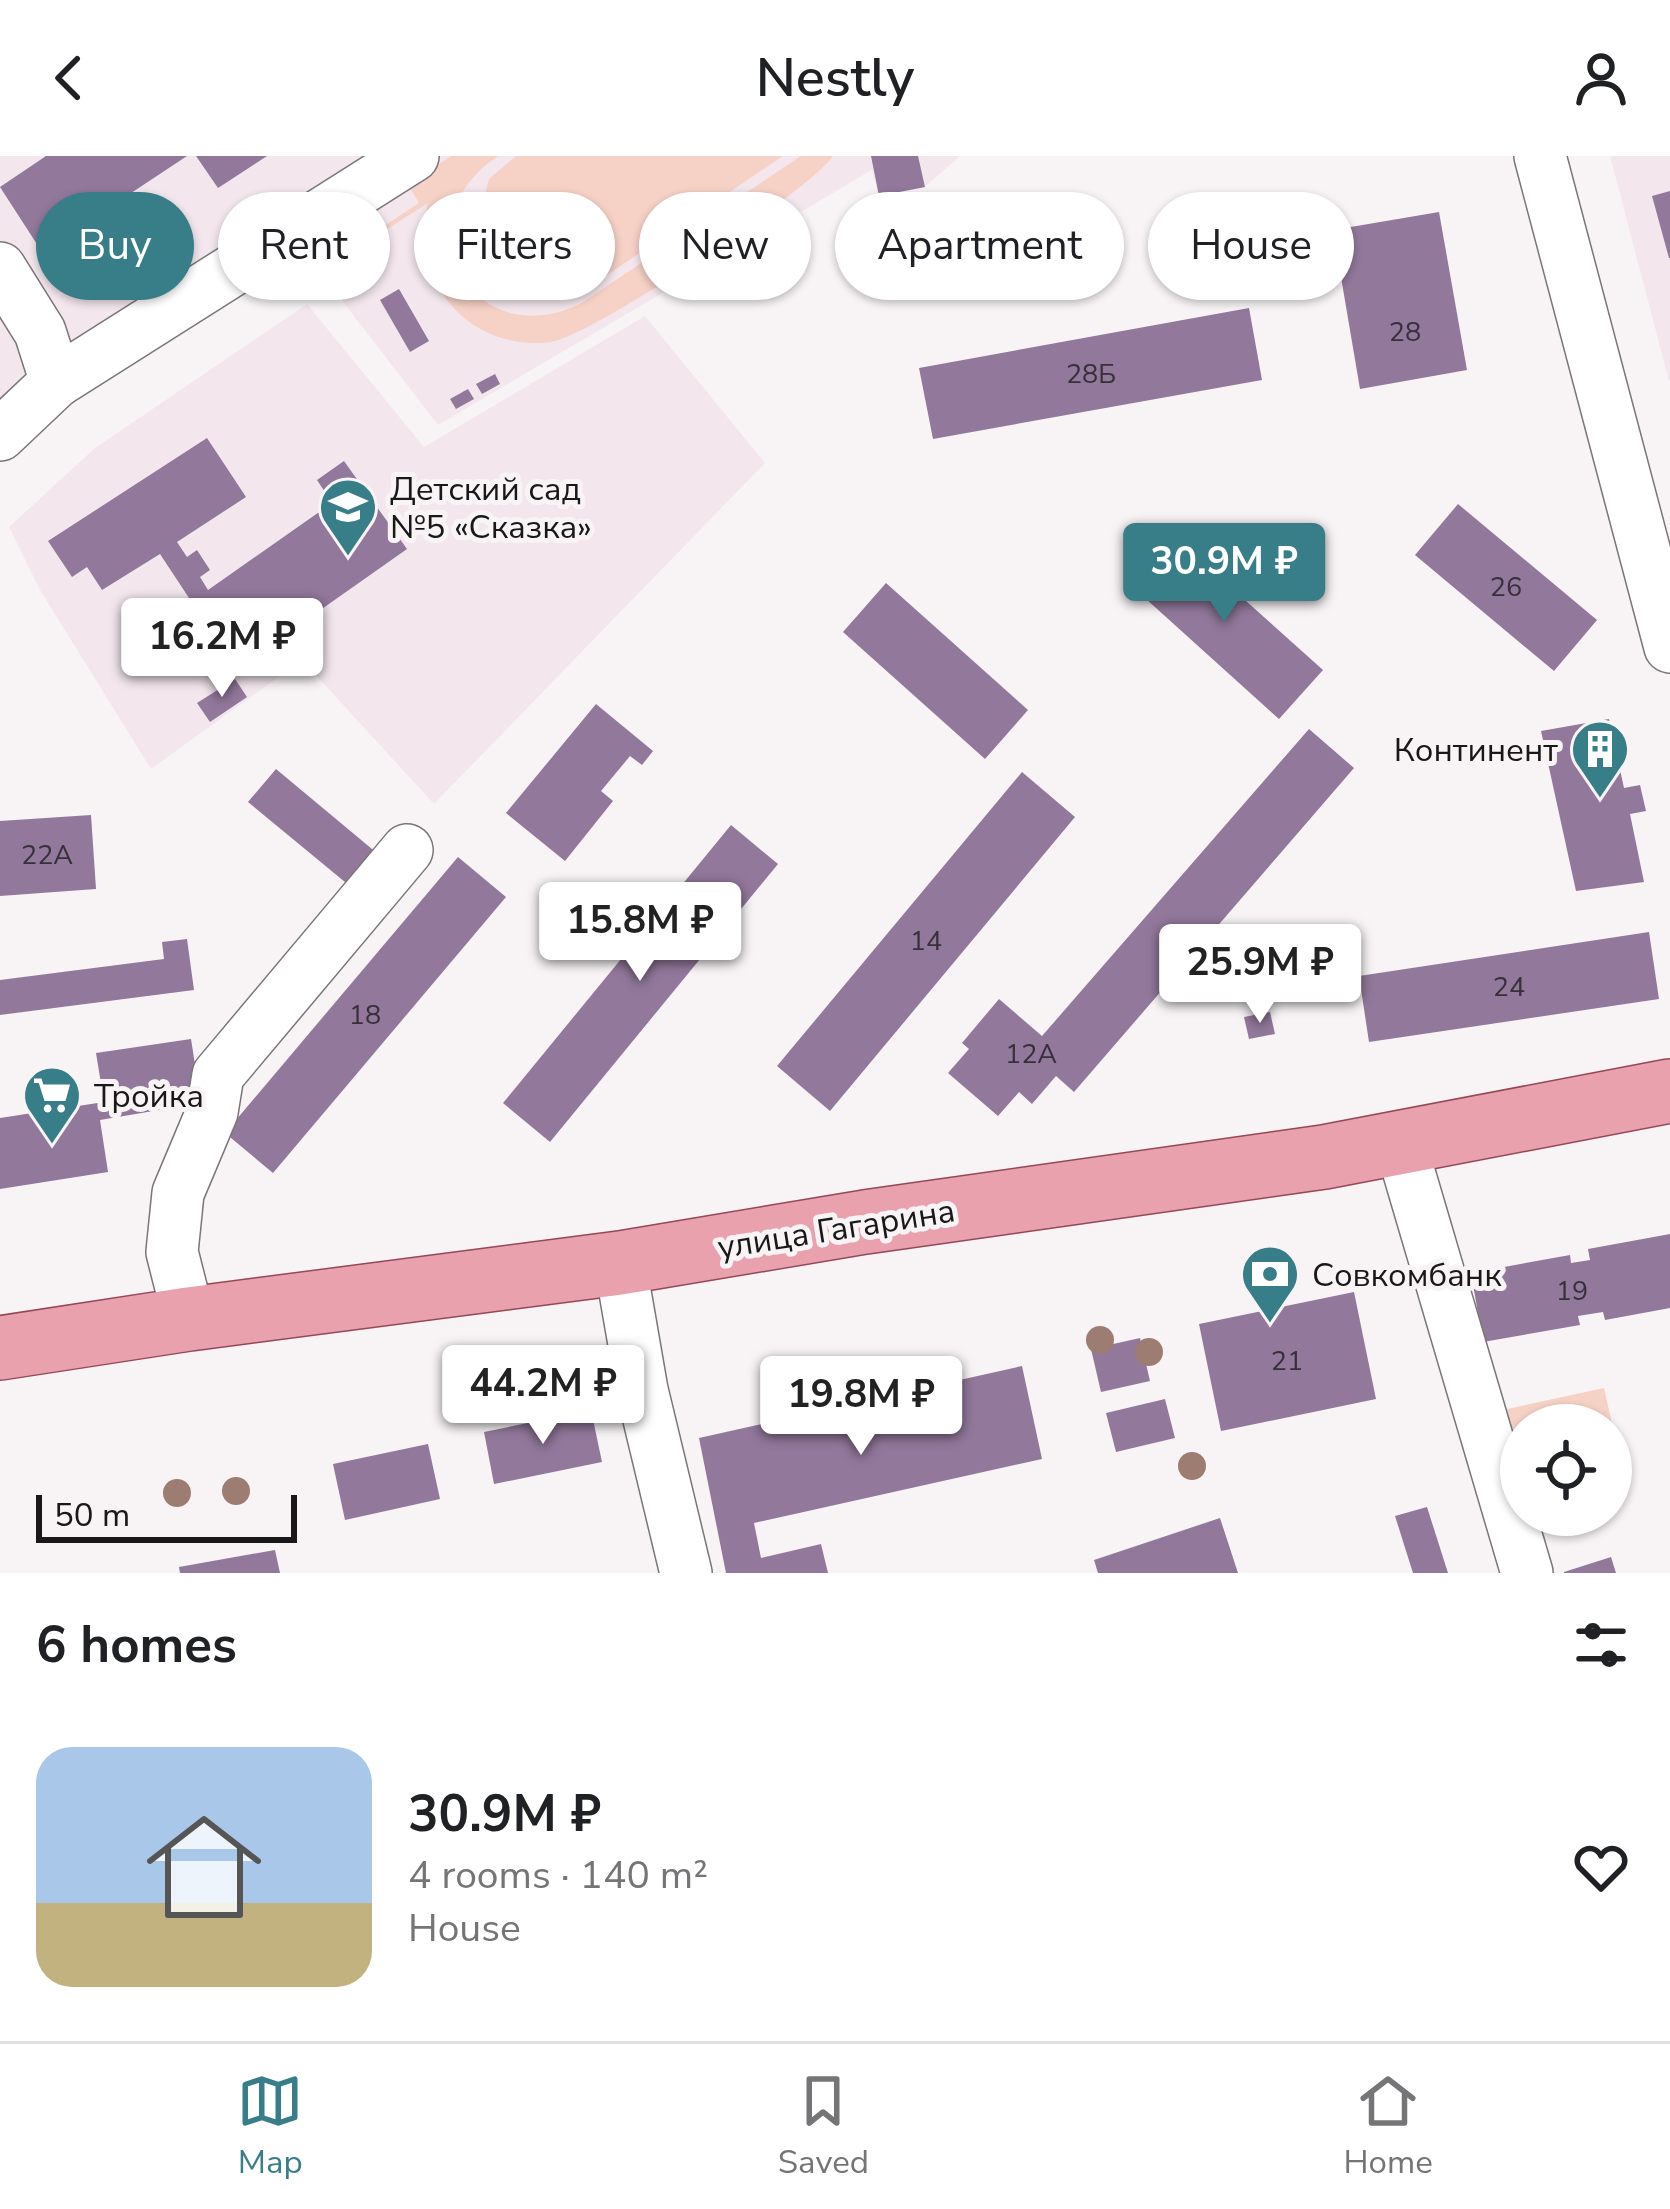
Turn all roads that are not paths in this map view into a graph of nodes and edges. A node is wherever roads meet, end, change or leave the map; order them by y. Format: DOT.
graph roads {
  1 [pos="413,156"];
  2 [pos="1540,156"];
  3 [pos="0,268"];
  4 [pos="56,382"];
  5 [pos="0,435"];
  6 [pos="1670,646"];
  7 [pos="406,850"];
  8 [pos="1670,1091"];
  9 [pos="1400,1142"];
  10 [pos="620,1263"];
  11 [pos="189,1319"];
  12 [pos="0,1348"];
  13 [pos="686,1573"];
  14 [pos="1527,1573"];
  1 -- 4 [label="street"];
  2 -- 6 [label="street"];
  3 -- 4 [label="street"];
  4 -- 5 [label="street"];
  7 -- 11 [label="street"];
  8 -- 9 [label="main road, улица Гагарина"];
  9 -- 10 [label="main road, улица Гагарина"];
  9 -- 14 [label="street"];
  10 -- 11 [label="main road, улица Гагарина"];
  10 -- 13 [label="street"];
  11 -- 12 [label="main road, улица Гагарина"];
}
